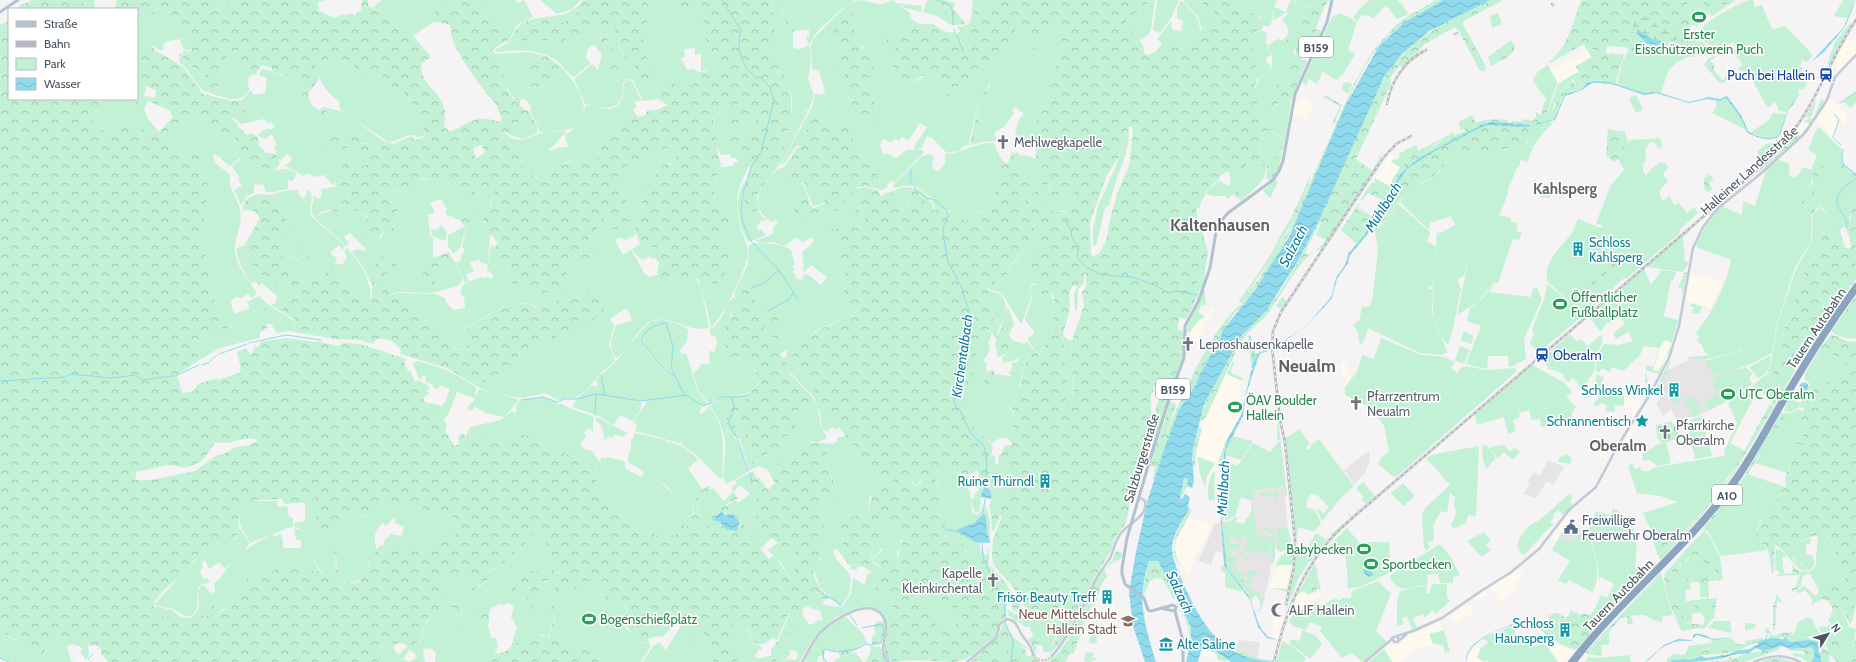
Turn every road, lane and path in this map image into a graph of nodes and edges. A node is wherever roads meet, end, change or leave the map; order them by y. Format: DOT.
graph roads {
  1 [pos="18,0"];
  2 [pos="1332,0"];
  3 [pos="0,12"];
  4 [pos="1856,55"];
  5 [pos="1856,285"];
  6 [pos="1856,291"];
  7 [pos="1778,409"];
  8 [pos="1139,497"];
  9 [pos="1413,631"];
  10 [pos="1397,636"];
  11 [pos="1392,639"];
  12 [pos="1399,640"];
  13 [pos="1395,642"];
  14 [pos="1381,650"];
  15 [pos="1579,653"];
  16 [pos="1033,654"];
  17 [pos="1052,656"];
  18 [pos="887,661"];
  19 [pos="802,662"];
  20 [pos="967,662"];
  21 [pos="1183,662"];
  22 [pos="1365,662"];
  23 [pos="1570,662"];
  24 [pos="1575,662"];
  25 [pos="1754,662"];
  26 [pos="1800,662"];
  1 -- 3 [label="main road"];
  2 -- 8 [label="main road, Salzburgerstraße / B159"];
  4 -- 9 [label="main road, Halleiner Landesstraße"];
  5 -- 7 [label="highway, Tauern Autobahn / A10"];
  6 -- 7 [label="highway, Tauern Autobahn / A10"];
  7 -- 15 [label="highway, Tauern Autobahn / A10"];
  8 -- 17 [label="main road"];
  8 -- 21 [label="main road, Salzburgerstraße / B159"];
  9 -- 10 [label="main road, Halleiner Landesstraße"];
  9 -- 12 [label="main road, Halleiner Landesstraße"];
  10 -- 11 [label="main road, Halleiner Landesstraße"];
  10 -- 12 [label="main road"];
  11 -- 13 [label="main road"];
  11 -- 14 [label="main road, Halleiner Landesstraße"];
  12 -- 13 [label="main road, Halleiner Landesstraße"];
  13 -- 14 [label="main road, Halleiner Landesstraße"];
  14 -- 22 [label="main road, Halleiner Landesstraße"];
  15 -- 23 [label="highway, Tauern Autobahn / A10"];
  15 -- 24 [label="highway, Tauern Autobahn / A10"];
  16 -- 20 [label="main road"];
  18 -- 19 [label="main road"];
  25 -- 26 [label="main road"];
}
